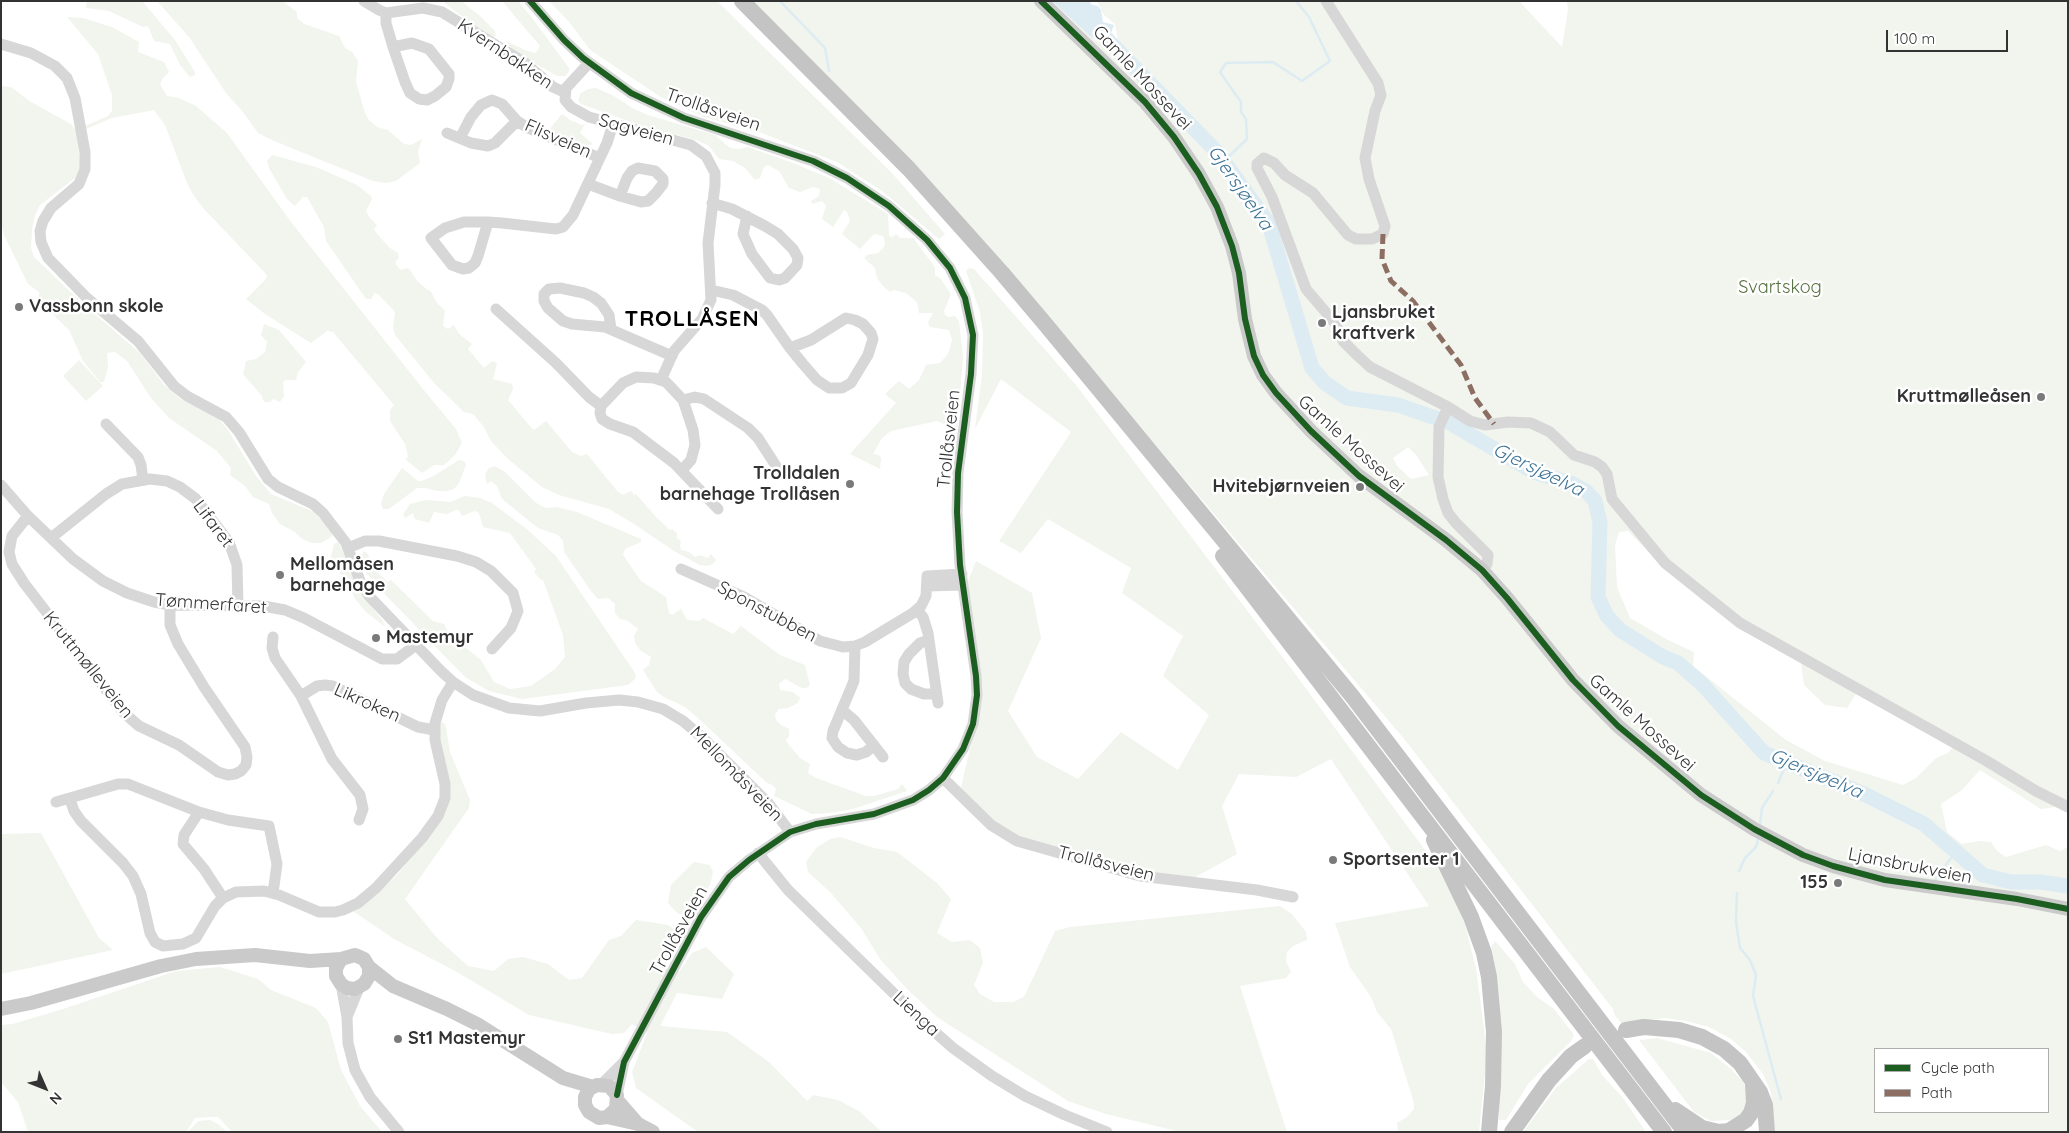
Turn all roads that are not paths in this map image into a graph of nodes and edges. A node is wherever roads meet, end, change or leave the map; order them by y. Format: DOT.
graph roads {
  1 [pos="364,1"];
  2 [pos="530,1"];
  3 [pos="732,1"];
  4 [pos="742,1"];
  5 [pos="1040,1"];
  6 [pos="1326,1"];
  7 [pos="386,13"];
  8 [pos="1,44"];
  9 [pos="393,47"];
  10 [pos="589,64"];
  11 [pos="564,92"];
  12 [pos="517,121"];
  13 [pos="613,124"];
  14 [pos="447,132"];
  15 [pos="460,138"];
  16 [pos="600,158"];
  17 [pos="588,184"];
  18 [pos="620,196"];
  19 [pos="712,203"];
  20 [pos="747,216"];
  21 [pos="488,222"];
  22 [pos="711,290"];
  23 [pos="496,309"];
  24 [pos="611,329"];
  25 [pos="790,348"];
  26 [pos="672,356"];
  27 [pos="661,380"];
  28 [pos="683,400"];
  29 [pos="601,406"];
  30 [pos="1443,416"];
  31 [pos="106,424"];
  32 [pos="776,466"];
  33 [pos="682,470"];
  34 [pos="143,480"];
  35 [pos="1,485"];
  36 [pos="718,509"];
  37 [pos="28,516"];
  38 [pos="51,538"];
  39 [pos="5,545"];
  40 [pos="348,548"];
  41 [pos="681,568"];
  42 [pos="1482,570"];
  43 [pos="962,580"];
  44 [pos="170,605"];
  45 [pos="238,606"];
  46 [pos="917,610"];
  47 [pos="273,637"];
  48 [pos="929,640"];
  49 [pos="416,645"];
  50 [pos="855,646"];
  51 [pos="492,649"];
  52 [pos="453,682"];
  53 [pos="301,696"];
  54 [pos="842,710"];
  55 [pos="434,730"];
  56 [pos="874,745"];
  57 [pos="884,757"];
  58 [pos="943,778"];
  59 [pos="70,799"];
  60 [pos="56,802"];
  61 [pos="2068,807"];
  62 [pos="199,812"];
  63 [pos="1426,819"];
  64 [pos="359,820"];
  65 [pos="1754,829"];
  66 [pos="790,832"];
  67 [pos="758,853"];
  68 [pos="273,893"];
  69 [pos="223,898"];
  70 [pos="1293,898"];
  71 [pos="2068,909"];
  72 [pos="341,959"];
  73 [pos="310,961"];
  74 [pos="369,967"];
  75 [pos="338,980"];
  76 [pos="362,986"];
  77 [pos="393,986"];
  78 [pos="1,1010"];
  79 [pos="347,1017"];
  80 [pos="1626,1030"];
  81 [pos="1585,1046"];
  82 [pos="624,1062"];
  83 [pos="563,1078"];
  84 [pos="1752,1080"];
  85 [pos="597,1085"];
  86 [pos="618,1098"];
  87 [pos="584,1101"];
  88 [pos="1662,1101"];
  89 [pos="607,1117"];
  90 [pos="638,1124"];
  91 [pos="399,1132"];
  92 [pos="653,1132"];
  93 [pos="1107,1132"];
  94 [pos="1489,1132"];
  95 [pos="1512,1132"];
  96 [pos="1664,1132"];
  97 [pos="1685,1132"];
  98 [pos="1768,1132"];
  1 -- 7 [label="street"];
  2 -- 10 [label="street, Trollåsveien"];
  3 -- 63 [label="highway"];
  4 -- 88 [label="highway"];
  5 -- 42 [label="main road, Gamle Mossevei"];
  6 -- 30 [label="street"];
  7 -- 9 [label="street"];
  7 -- 11 [label="street, Kvernbakken"];
  8 -- 40 [label="street, Mellomåsveien"];
  9 -- 9 [label="street"];
  10 -- 11 [label="street"];
  10 -- 43 [label="street, Trollåsveien"];
  11 -- 13 [label="street, Sagveien"];
  12 -- 15 [label="street, Flisveien"];
  12 -- 15 [label="street, Flisveien"];
  12 -- 16 [label="street, Flisveien"];
  13 -- 16 [label="street, Flisveien"];
  13 -- 19 [label="street, Sagveien"];
  14 -- 15 [label="street, Flisveien"];
  16 -- 17 [label="street, Flisveien"];
  17 -- 18 [label="street, Flisveien"];
  17 -- 21 [label="street, Flisveien"];
  19 -- 20 [label="street"];
  19 -- 22 [label="street, Sagveien"];
  20 -- 20 [label="street"];
  21 -- 21 [label="street, Flisveien"];
  22 -- 25 [label="street"];
  22 -- 26 [label="street, Sagveien"];
  23 -- 29 [label="street"];
  24 -- 24 [label="street"];
  24 -- 26 [label="street"];
  25 -- 25 [label="street"];
  26 -- 27 [label="street, Sagveien"];
  27 -- 28 [label="street"];
  27 -- 29 [label="street"];
  28 -- 32 [label="street"];
  28 -- 33 [label="street"];
  29 -- 33 [label="street"];
  30 -- 42 [label="street"];
  30 -- 61 [label="street"];
  31 -- 34 [label="street"];
  33 -- 36 [label="street"];
  34 -- 38 [label="street, Lifaret"];
  34 -- 45 [label="street, Lifaret"];
  35 -- 37 [label="street, Tømmerfaret"];
  37 -- 38 [label="street, Tømmerfaret"];
  37 -- 39 [label="street, Kruttmølleveien"];
  38 -- 44 [label="street, Tømmerfaret"];
  39 -- 44 [label="street, Kruttmølleveien"];
  40 -- 49 [label="street, Mellomåsveien"];
  40 -- 51 [label="street"];
  41 -- 50 [label="street, Sponstubben"];
  42 -- 65 [label="main road, Gamle Mossevei"];
  43 -- 46 [label="street"];
  43 -- 58 [label="street, Trollåsveien"];
  44 -- 45 [label="street, Tømmerfaret"];
  45 -- 49 [label="street, Tømmerfaret"];
  46 -- 48 [label="street"];
  46 -- 50 [label="street"];
  47 -- 53 [label="street, Likroken"];
  48 -- 48 [label="street"];
  49 -- 52 [label="street, Mellomåsveien"];
  50 -- 54 [label="street"];
  52 -- 55 [label="street"];
  52 -- 66 [label="street, Mellomåsveien"];
  53 -- 55 [label="street, Likroken"];
  53 -- 64 [label="street, Likroken"];
  54 -- 56 [label="street"];
  54 -- 56 [label="street"];
  55 -- 68 [label="street"];
  56 -- 57 [label="street"];
  58 -- 66 [label="street, Trollåsveien"];
  58 -- 70 [label="street, Trollåsveien"];
  59 -- 60 [label="street"];
  59 -- 62 [label="street"];
  59 -- 69 [label="street"];
  62 -- 68 [label="street"];
  62 -- 69 [label="street"];
  63 -- 94 [label="highway"];
  63 -- 96 [label="highway"];
  65 -- 71 [label="main road, Ljansbrukveien"];
  66 -- 67 [label="street, Trollåsveien"];
  67 -- 82 [label="street, Trollåsveien"];
  67 -- 93 [label="street, Lienga"];
  68 -- 69 [label="street"];
  72 -- 73 [label="main road"];
  72 -- 74 [label="main road"];
  72 -- 75 [label="main road"];
  73 -- 75 [label="main road"];
  73 -- 78 [label="main road"];
  74 -- 76 [label="main road"];
  74 -- 77 [label="main road"];
  75 -- 76 [label="main road"];
  75 -- 79 [label="street"];
  76 -- 77 [label="main road"];
  76 -- 79 [label="street"];
  77 -- 83 [label="main road"];
  79 -- 91 [label="street"];
  80 -- 84 [label="highway"];
  81 -- 95 [label="highway"];
  82 -- 85 [label="street, Trollåsveien"];
  82 -- 86 [label="street, Trollåsveien"];
  83 -- 85 [label="main road"];
  83 -- 87 [label="main road"];
  84 -- 88 [label="highway"];
  84 -- 98 [label="highway"];
  85 -- 86 [label="main road"];
  85 -- 87 [label="main road"];
  86 -- 89 [label="main road"];
  86 -- 90 [label="main road"];
  87 -- 89 [label="main road"];
  88 -- 97 [label="highway"];
  89 -- 90 [label="main road"];
  90 -- 92 [label="main road"];
}
